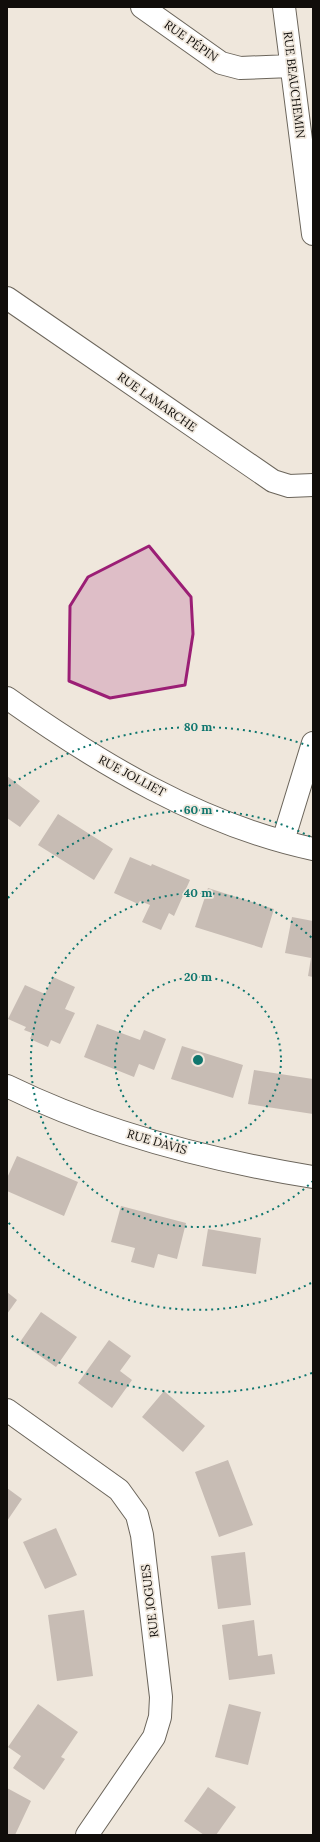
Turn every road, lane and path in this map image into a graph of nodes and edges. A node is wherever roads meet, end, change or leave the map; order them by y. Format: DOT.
graph roads {
  1 [pos="142,7"];
  2 [pos="284,7"];
  3 [pos="291,66"];
  4 [pos="313,234"];
  5 [pos="7,298"];
  6 [pos="313,485"];
  7 [pos="7,698"];
  8 [pos="313,743"];
  9 [pos="283,841"];
  10 [pos="313,849"];
  11 [pos="7,1086"];
  12 [pos="313,1177"];
  13 [pos="7,1410"];
  14 [pos="87,1835"];
  1 -- 3 [label="street, RUE PÉPIN"];
  2 -- 3 [label="street, RUE BEAUCHEMIN"];
  3 -- 4 [label="street, RUE BEAUCHEMIN"];
  5 -- 6 [label="street, RUE LAMARCHE"];
  7 -- 9 [label="street, RUE JOLLIET"];
  8 -- 9 [label="street"];
  9 -- 10 [label="street, RUE JOLLIET"];
  11 -- 12 [label="street, RUE DAVIS"];
  13 -- 14 [label="street, RUE JOGUES"];
}
